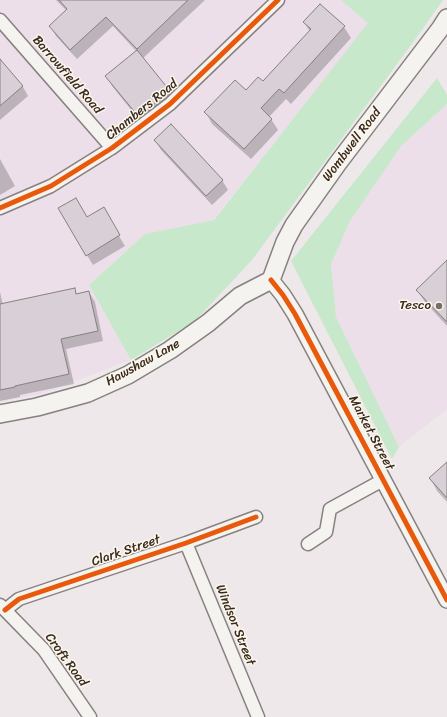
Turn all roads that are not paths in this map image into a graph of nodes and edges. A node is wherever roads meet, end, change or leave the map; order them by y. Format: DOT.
graph roads {
  1 [pos="278,0"];
  2 [pos="447,18"];
  3 [pos="0,20"];
  4 [pos="112,148"];
  5 [pos="0,208"];
  6 [pos="271,280"];
  7 [pos="0,414"];
  8 [pos="383,480"];
  9 [pos="256,517"];
  10 [pos="186,543"];
  11 [pos="308,544"];
  12 [pos="447,600"];
  13 [pos="3,607"];
  14 [pos="90,717"];
  15 [pos="258,717"];
  1 -- 4 [label="street, Chambers Road"];
  2 -- 6 [label="main road, Wombwell Road"];
  3 -- 4 [label="street, Barrowfield Road"];
  4 -- 5 [label="street, Chambers Road"];
  6 -- 7 [label="main road, Hawshaw Lane"];
  6 -- 8 [label="street, Market Street"];
  8 -- 11 [label="street"];
  8 -- 12 [label="street, Market Street"];
  9 -- 10 [label="street, Clark Street"];
  10 -- 13 [label="street, Clark Street"];
  10 -- 15 [label="street, Windsor Street"];
  13 -- 14 [label="street, Croft Road"];
}
